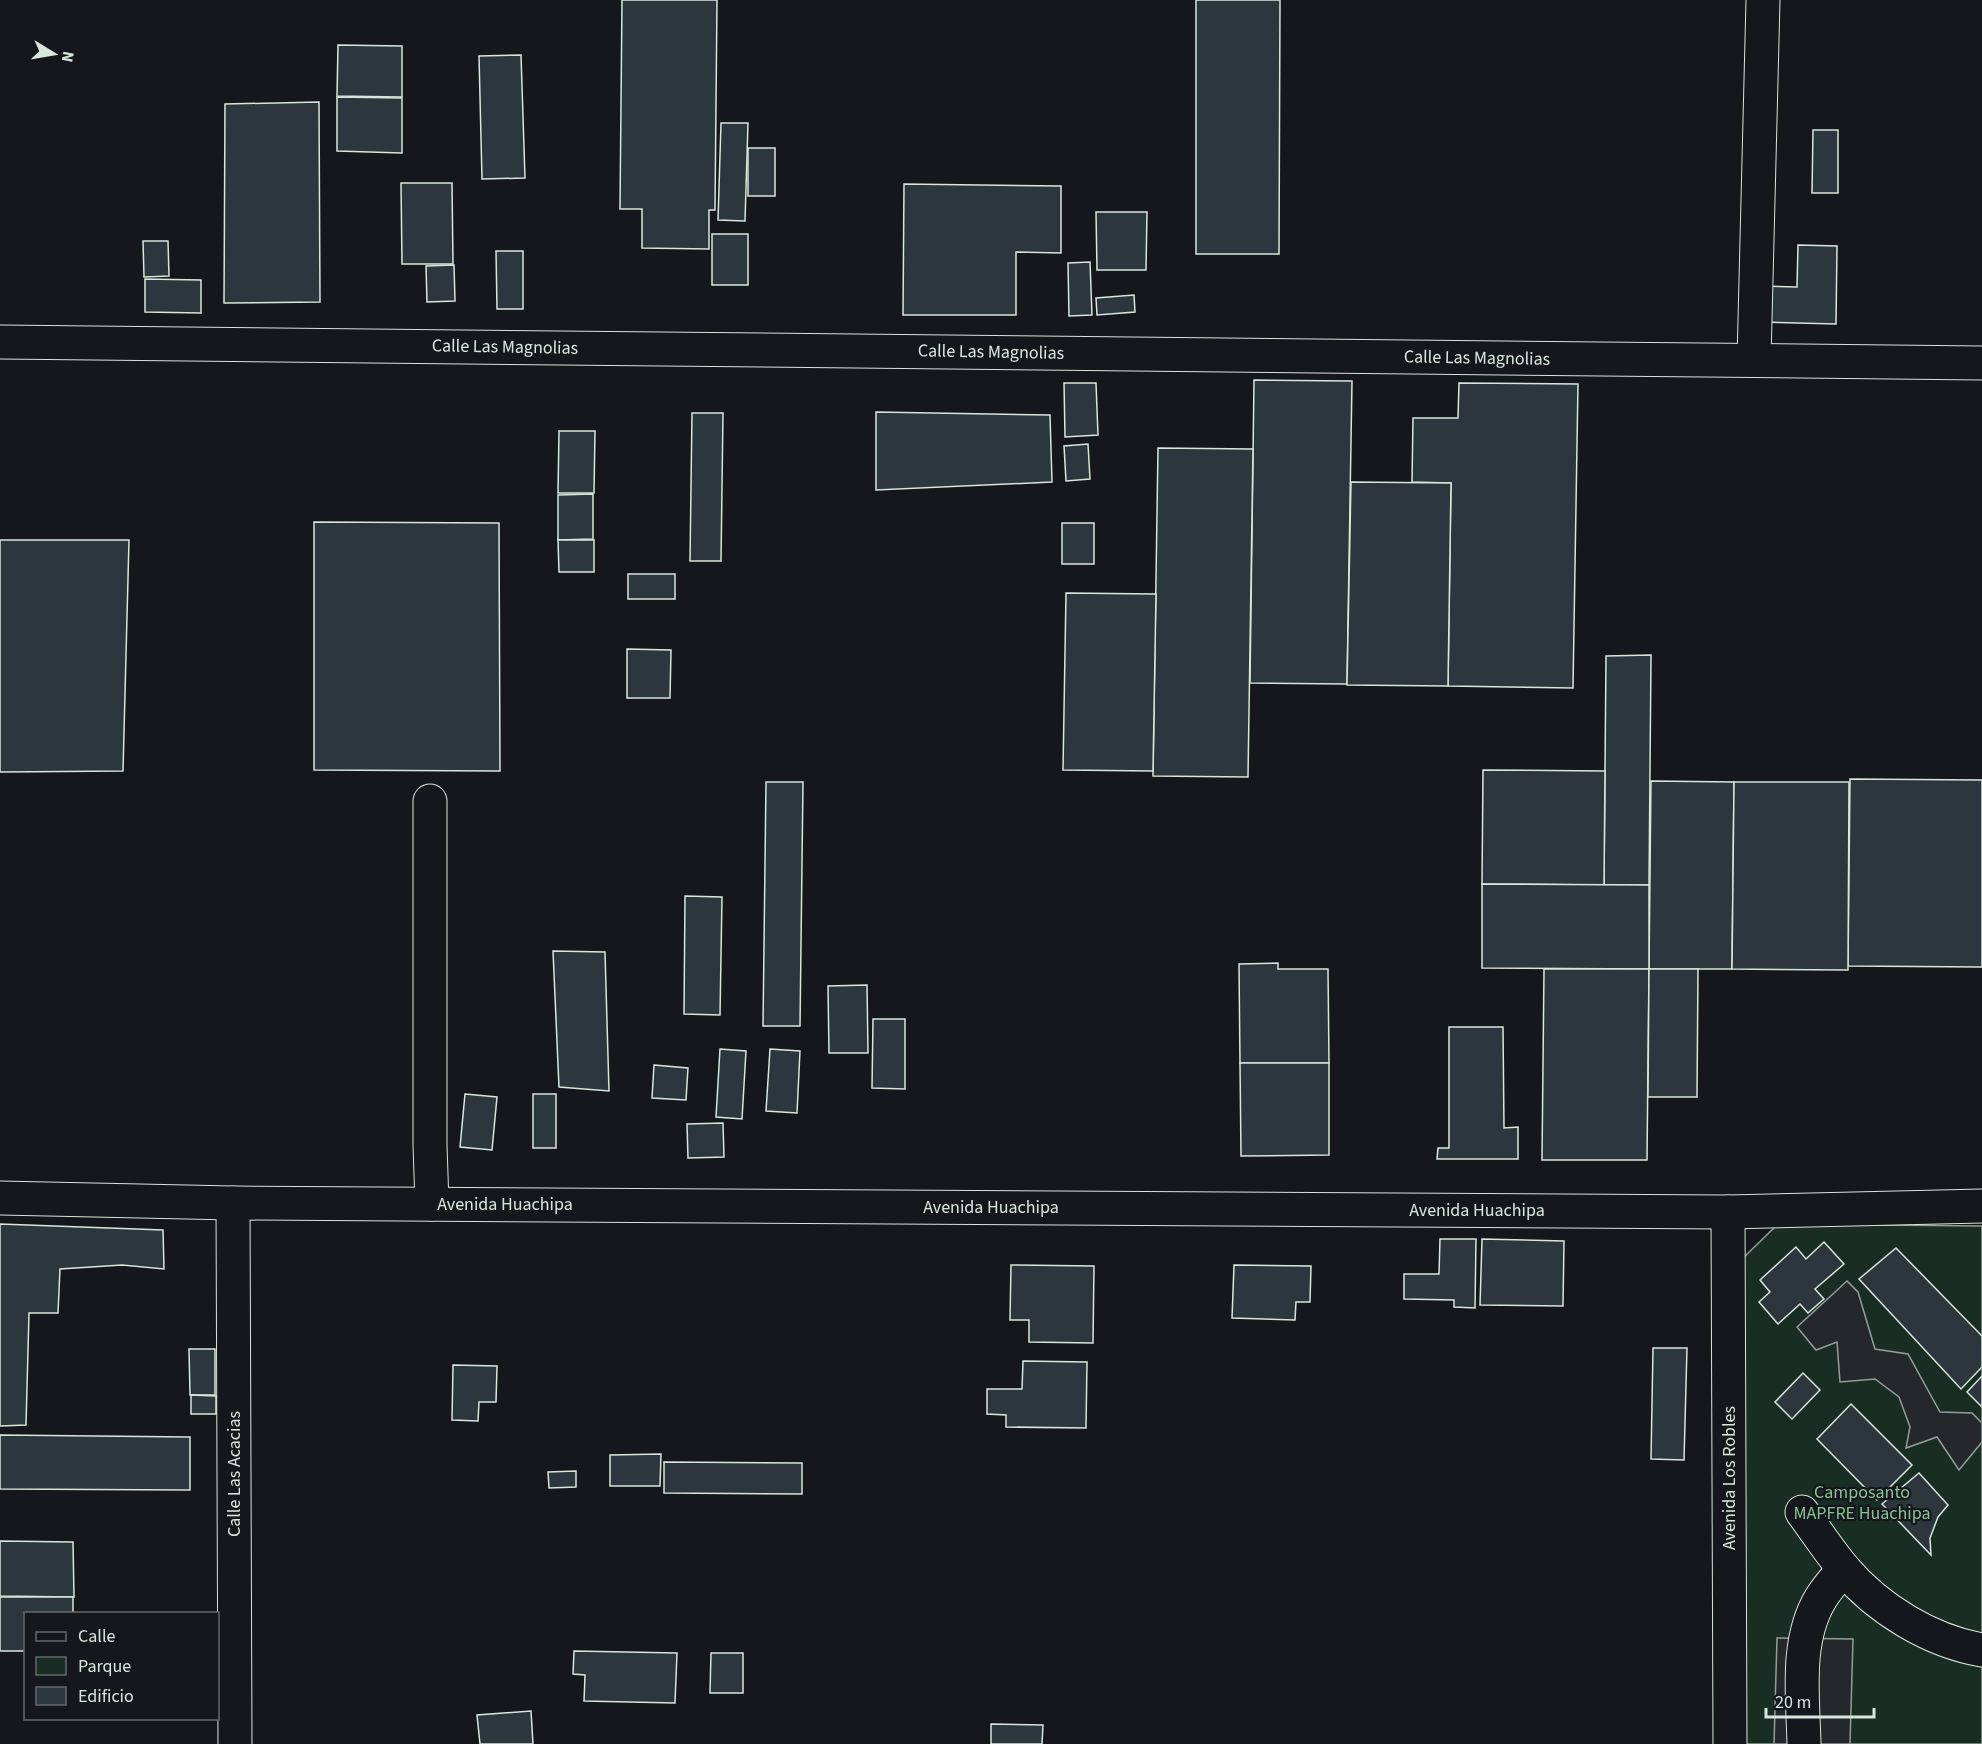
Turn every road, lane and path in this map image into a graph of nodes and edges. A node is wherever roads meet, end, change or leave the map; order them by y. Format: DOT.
graph roads {
  1 [pos="1763,0"];
  2 [pos="0,342"];
  3 [pos="1754,360"];
  4 [pos="1982,363"];
  5 [pos="430,801"];
  6 [pos="0,1198"];
  7 [pos="233,1203"];
  8 [pos="432,1204"];
  9 [pos="1728,1212"];
  10 [pos="1977,1212"];
  11 [pos="1802,1512"];
  12 [pos="1844,1569"];
  13 [pos="1982,1650"];
  14 [pos="235,1744"];
  15 [pos="1730,1744"];
  16 [pos="1804,1744"];
  1 -- 3 [label="street"];
  2 -- 3 [label="street, Calle Las Magnolias"];
  3 -- 4 [label="street, Calle Las Magnolias"];
  5 -- 8 [label="street"];
  6 -- 7 [label="street, Avenida Huachipa"];
  7 -- 8 [label="street, Avenida Huachipa"];
  7 -- 14 [label="street, Calle Las Acacias"];
  8 -- 9 [label="street, Avenida Huachipa"];
  9 -- 10 [label="street, Avenida Huachipa"];
  9 -- 15 [label="street, Avenida Los Robles"];
  11 -- 12 [label="street"];
  12 -- 13 [label="street"];
  12 -- 16 [label="street"];
}
